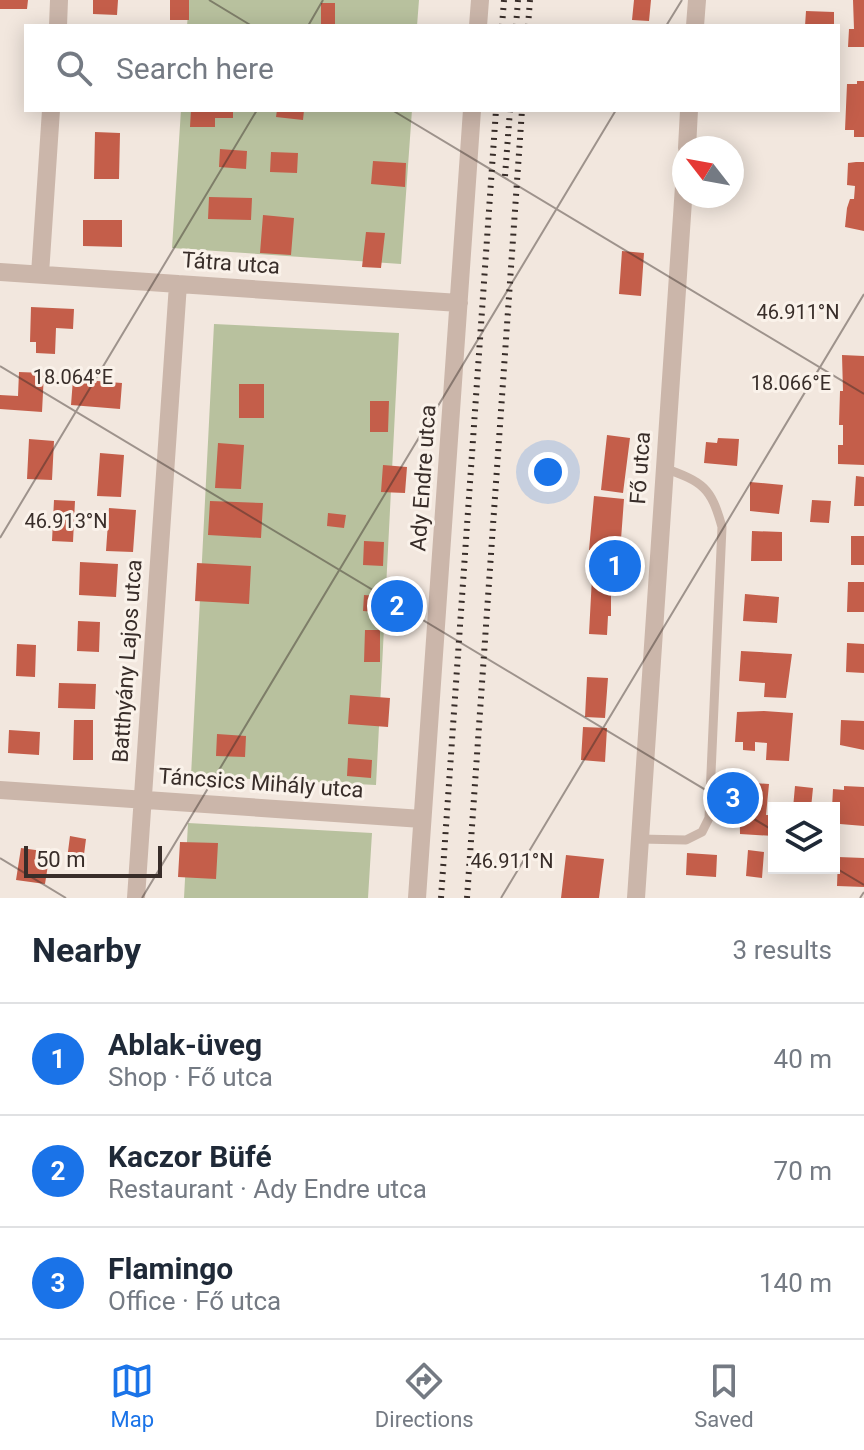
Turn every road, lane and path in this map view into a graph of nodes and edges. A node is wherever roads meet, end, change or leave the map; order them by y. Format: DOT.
graph roads {
  1 [pos="59,0"];
  2 [pos="480,0"];
  3 [pos="697,0"];
  4 [pos="58,24"];
  5 [pos="478,24"];
  6 [pos="695,24"];
  7 [pos="51,112"];
  8 [pos="472,112"];
  9 [pos="689,112"];
  10 [pos="688,136"];
  11 [pos="682,208"];
  12 [pos="0,272"];
  13 [pos="40,274"];
  14 [pos="178,284"];
  15 [pos="459,303"];
  16 [pos="664,468"];
  17 [pos="0,790"];
  18 [pos="142,797"];
  19 [pos="422,819"];
  20 [pos="640,839"];
  21 [pos="136,898"];
  22 [pos="417,898"];
  23 [pos="636,898"];
  1 -- 4 [label="street"];
  2 -- 5 [label="street"];
  3 -- 6 [label="street"];
  7 -- 13 [label="street"];
  8 -- 15 [label="street, Ady Endre utca"];
  9 -- 10 [label="street"];
  11 -- 16 [label="street, Fő utca"];
  12 -- 13 [label="street, Tátra utca"];
  13 -- 14 [label="street, Tátra utca"];
  14 -- 15 [label="street, Tátra utca"];
  14 -- 18 [label="street, Batthyány Lajos utca"];
  15 -- 19 [label="street, Ady Endre utca"];
  16 -- 20 [label="street, Fő utca"];
  16 -- 20 [label="lane"];
  17 -- 18 [label="street, Táncsics Mihály utca"];
  18 -- 19 [label="street, Táncsics Mihály utca"];
  18 -- 21 [label="street, Batthyány Lajos utca"];
  19 -- 22 [label="street, Ady Endre utca"];
  20 -- 23 [label="street, Fő utca"];
}
